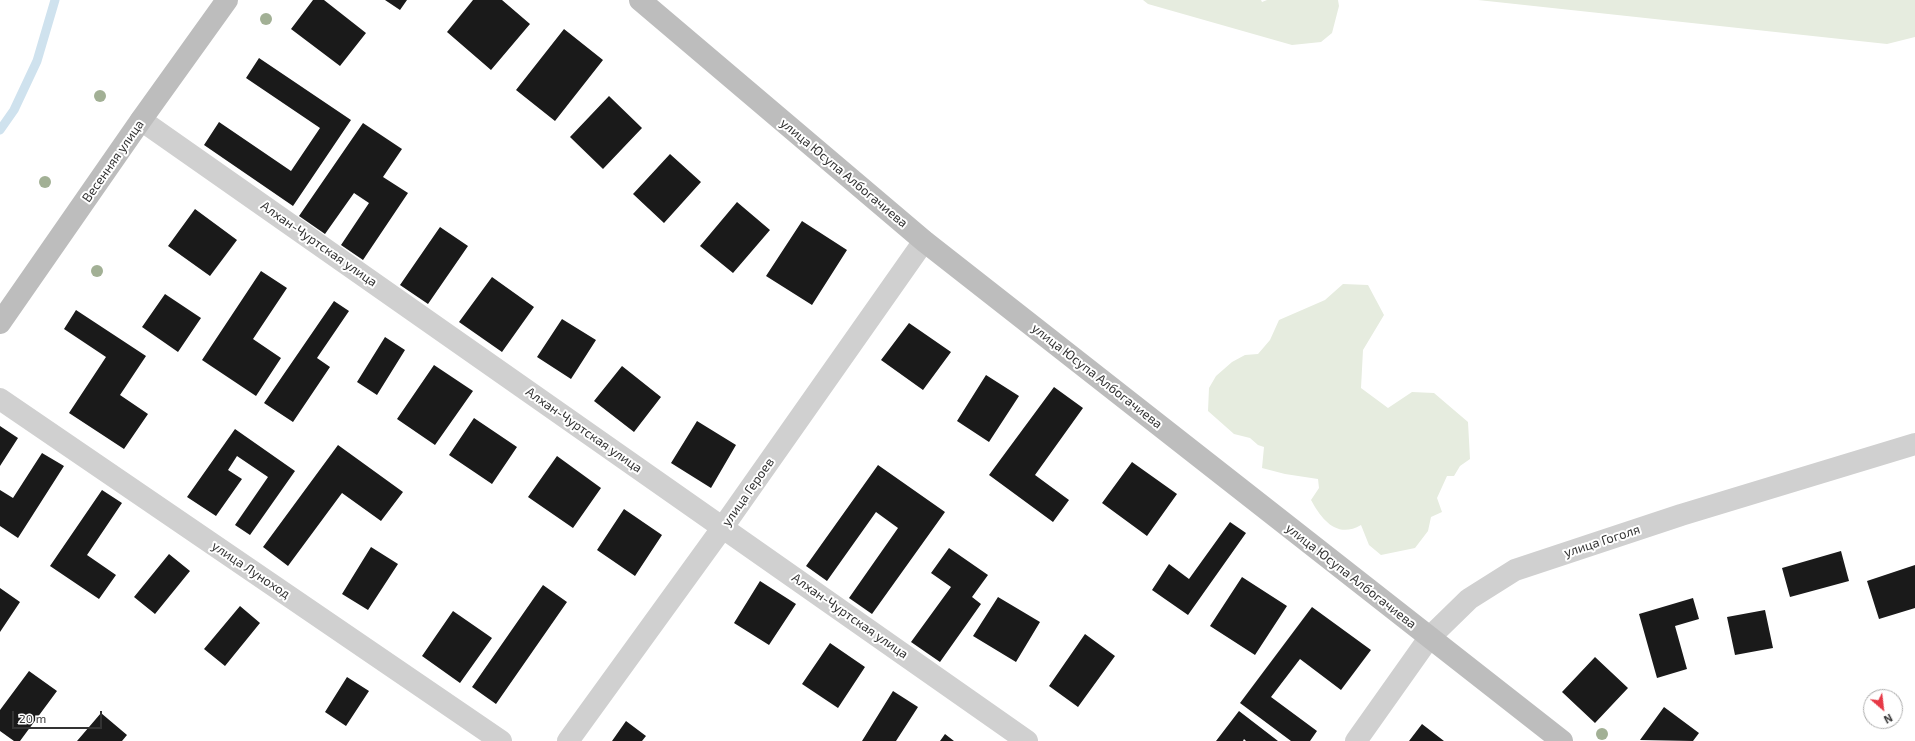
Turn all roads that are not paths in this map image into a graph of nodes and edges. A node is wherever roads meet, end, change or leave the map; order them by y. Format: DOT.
graph roads {
  1 [pos="227,0"];
  2 [pos="640,0"];
  3 [pos="141,120"];
  4 [pos="924,241"];
  5 [pos="0,323"];
  6 [pos="0,399"];
  7 [pos="1915,444"];
  8 [pos="723,527"];
  9 [pos="1429,638"];
  10 [pos="501,741"];
  11 [pos="568,741"];
  12 [pos="1027,741"];
  13 [pos="1356,741"];
  14 [pos="1562,741"];
  1 -- 3 [label="street, Весенняя улица"];
  2 -- 4 [label="street, улица Юсупа Албогачиева"];
  3 -- 5 [label="street, Весенняя улица"];
  3 -- 8 [label="street, Алхан-Чуртская улица"];
  4 -- 8 [label="street, улица Героев"];
  4 -- 9 [label="street, улица Юсупа Албогачиева"];
  6 -- 10 [label="street, улица Луноход"];
  7 -- 9 [label="street, улица Гоголя"];
  8 -- 11 [label="street, улица Героев"];
  8 -- 12 [label="street, Алхан-Чуртская улица"];
  9 -- 13 [label="street, улица Гоголя"];
  9 -- 14 [label="street, улица Юсупа Албогачиева"];
}
